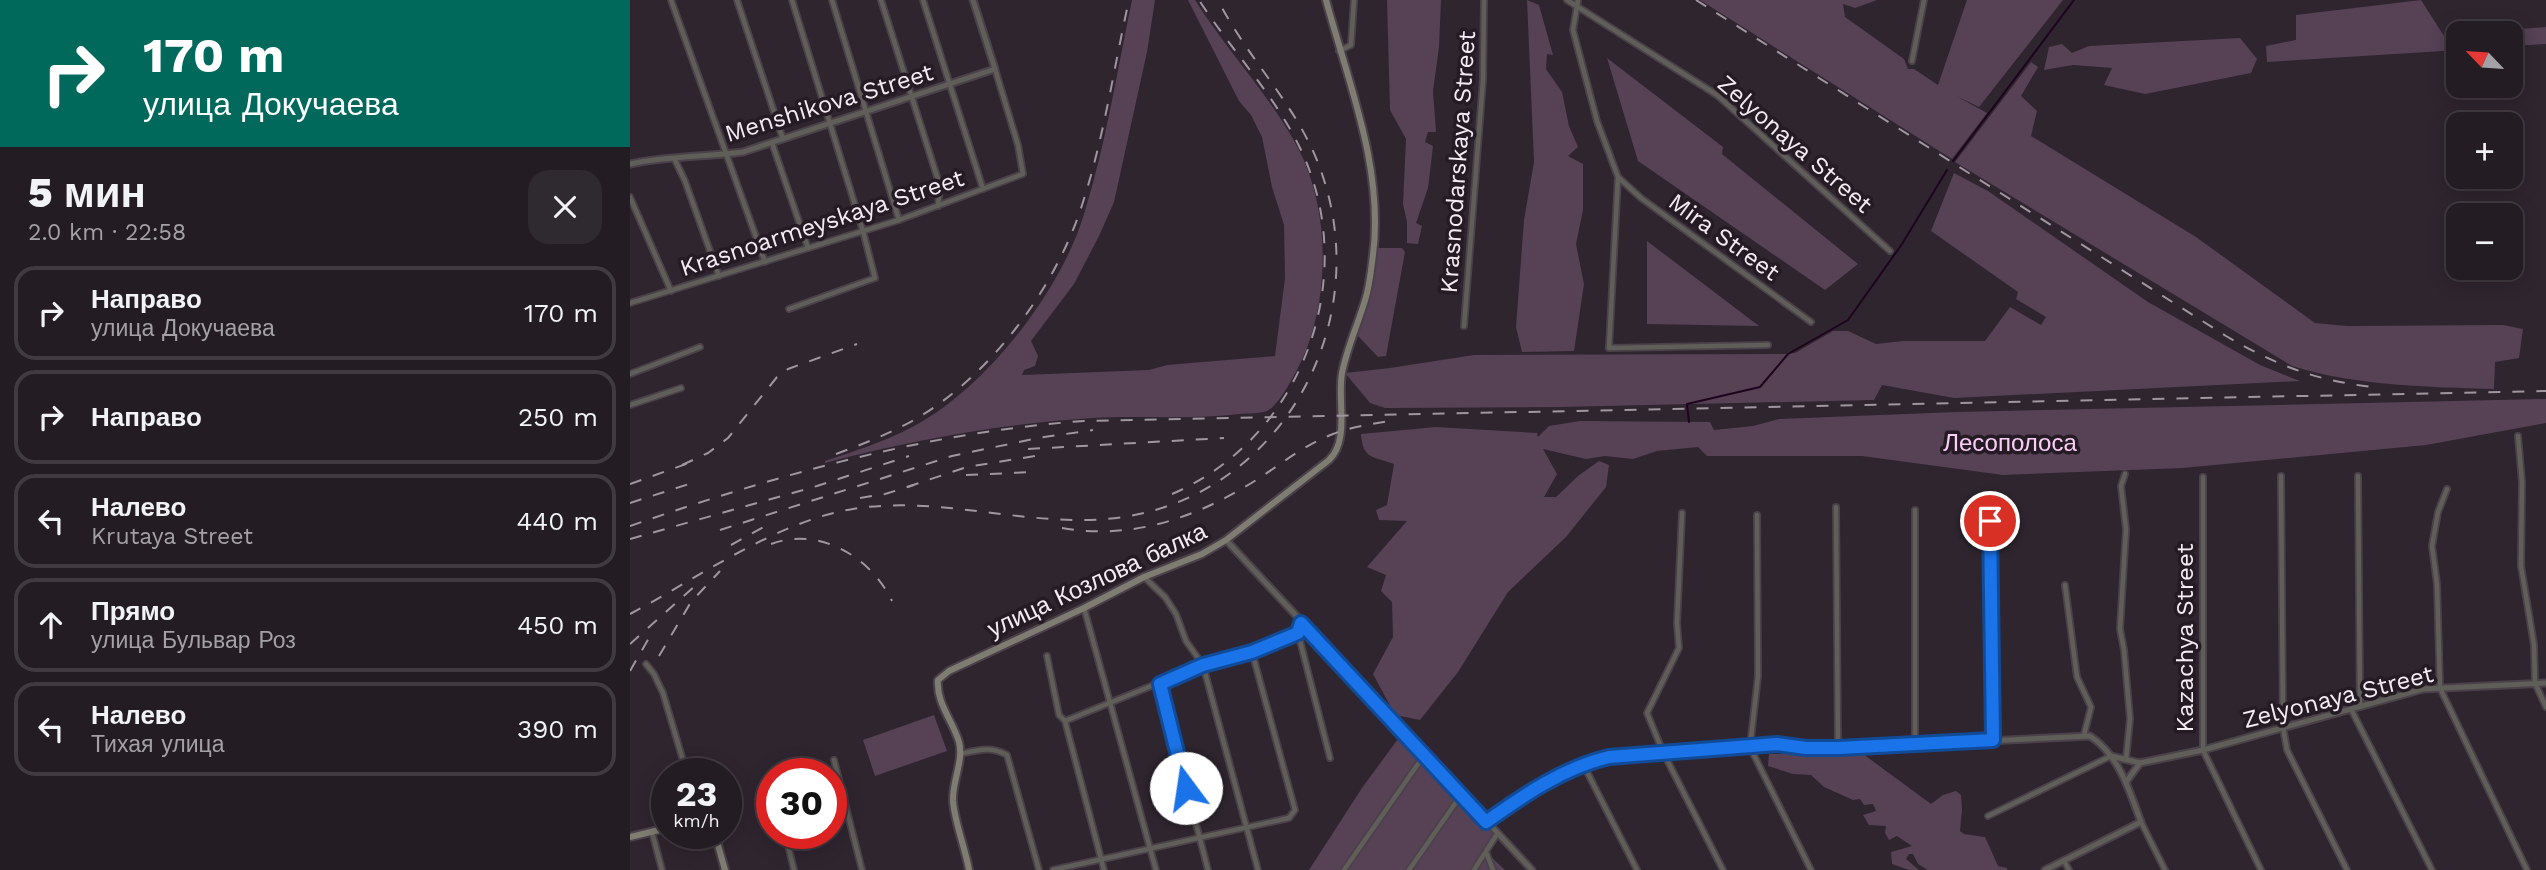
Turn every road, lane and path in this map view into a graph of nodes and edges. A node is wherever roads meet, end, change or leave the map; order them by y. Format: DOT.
graph roads {
  1 [pos="671,0"];
  2 [pos="737,0"];
  3 [pos="792,0"];
  4 [pos="832,0"];
  5 [pos="881,0"];
  6 [pos="923,0"];
  7 [pos="973,0"];
  8 [pos="1326,0"];
  9 [pos="1354,0"];
  10 [pos="1484,0"];
  11 [pos="1567,0"];
  12 [pos="1578,0"];
  13 [pos="1923,0"];
  14 [pos="1577,7"];
  15 [pos="1339,51"];
  16 [pos="1912,61"];
  17 [pos="995,69"];
  18 [pos="949,84"];
  19 [pos="912,97"];
  20 [pos="866,112"];
  21 [pos="831,124"];
  22 [pos="783,139"];
  23 [pos="772,143"];
  24 [pos="725,154"];
  25 [pos="674,158"];
  26 [pos="630,164"];
  27 [pos="1618,177"];
  28 [pos="983,189"];
  29 [pos="630,197"];
  30 [pos="938,206"];
  31 [pos="899,220"];
  32 [pos="863,231"];
  33 [pos="808,248"];
  34 [pos="1890,251"];
  35 [pos="765,262"];
  36 [pos="719,276"];
  37 [pos="671,291"];
  38 [pos="630,303"];
  39 [pos="789,309"];
  40 [pos="1811,323"];
  41 [pos="1464,326"];
  42 [pos="1768,345"];
  43 [pos="700,347"];
  44 [pos="630,373"];
  45 [pos="681,388"];
  46 [pos="630,405"];
  47 [pos="2518,436"];
  48 [pos="2125,474"];
  49 [pos="2281,476"];
  50 [pos="2358,476"];
  51 [pos="2203,477"];
  52 [pos="2447,489"];
  53 [pos="1836,506"];
  54 [pos="1915,510"];
  55 [pos="1682,513"];
  56 [pos="1757,514"];
  57 [pos="1990,521"];
  58 [pos="1226,540"];
  59 [pos="1144,577"];
  60 [pos="2065,585"];
  61 [pos="1084,608"];
  62 [pos="1301,623"];
  63 [pos="1298,633"];
  64 [pos="1252,652"];
  65 [pos="1046,656"];
  66 [pos="646,664"];
  67 [pos="1203,665"];
  68 [pos="2535,682"];
  69 [pos="2546,683"];
  70 [pos="1160,684"];
  71 [pos="2440,688"];
  72 [pos="1110,702"];
  73 [pos="2360,706"];
  74 [pos="2546,707"];
  75 [pos="2351,709"];
  76 [pos="1065,721"];
  77 [pos="2283,727"];
  78 [pos="2087,735"];
  79 [pos="1993,740"];
  80 [pos="1915,744"];
  81 [pos="1750,747"];
  82 [pos="1838,748"];
  83 [pos="2203,750"];
  84 [pos="1662,752"];
  85 [pos="960,754"];
  86 [pos="2111,756"];
  87 [pos="1427,757"];
  88 [pos="682,758"];
  89 [pos="1330,758"];
  90 [pos="2126,760"];
  91 [pos="1583,763"];
  92 [pos="2140,763"];
  93 [pos="2126,782"];
  94 [pos="1461,794"];
  95 [pos="847,811"];
  96 [pos="1988,816"];
  97 [pos="1486,822"];
  98 [pos="2141,822"];
  99 [pos="1247,827"];
  100 [pos="651,831"];
  101 [pos="1497,834"];
  102 [pos="630,837"];
  103 [pos="1199,839"];
  104 [pos="1150,848"];
  105 [pos="657,849"];
  106 [pos="719,849"];
  107 [pos="789,849"];
  108 [pos="1486,852"];
  109 [pos="1101,859"];
  110 [pos="2064,861"];
  111 [pos="662,870"];
  112 [pos="725,870"];
  113 [pos="794,870"];
  114 [pos="862,870"];
  115 [pos="969,870"];
  116 [pos="1039,870"];
  117 [pos="1053,870"];
  118 [pos="1104,870"];
  119 [pos="1156,870"];
  120 [pos="1208,870"];
  121 [pos="1258,870"];
  122 [pos="1344,870"];
  123 [pos="1409,870"];
  124 [pos="1474,870"];
  125 [pos="1493,870"];
  126 [pos="1532,870"];
  127 [pos="1637,870"];
  128 [pos="1723,870"];
  129 [pos="1811,870"];
  130 [pos="2045,870"];
  131 [pos="2069,870"];
  132 [pos="2165,870"];
  133 [pos="2261,870"];
  134 [pos="2347,870"];
  135 [pos="2432,870"];
  136 [pos="2527,870"];
  1 -- 24 [label="street"];
  2 -- 22 [label="street"];
  3 -- 21 [label="street"];
  4 -- 20 [label="street"];
  5 -- 19 [label="street"];
  6 -- 18 [label="street"];
  7 -- 17 [label="street"];
  8 -- 15 [label="main road"];
  9 -- 15 [label="street"];
  10 -- 41 [label="street, Krasnodarskaya Street"];
  11 -- 14 [label="street, Zelyonaya Street"];
  12 -- 14 [label="street"];
  13 -- 16 [label="street"];
  14 -- 27 [label="street"];
  14 -- 34 [label="street, Zelyonaya Street"];
  15 -- 58 [label="main road, улица Козлова балка"];
  17 -- 18 [label="street, Menshikova Street"];
  17 -- 28 [label="street, Krasnoarmeyskaya Street"];
  18 -- 19 [label="street, Menshikova Street"];
  18 -- 28 [label="street"];
  19 -- 20 [label="street, Menshikova Street"];
  19 -- 30 [label="street"];
  20 -- 21 [label="street, Menshikova Street"];
  20 -- 31 [label="street"];
  21 -- 22 [label="street, Menshikova Street"];
  21 -- 32 [label="street"];
  22 -- 23 [label="street, Menshikova Street"];
  23 -- 24 [label="street, Menshikova Street"];
  23 -- 33 [label="street"];
  24 -- 25 [label="street, Menshikova Street"];
  24 -- 35 [label="street"];
  25 -- 26 [label="street, Menshikova Street"];
  25 -- 36 [label="street"];
  27 -- 40 [label="street, Mira Street"];
  27 -- 42 [label="street"];
  28 -- 30 [label="street, Krasnoarmeyskaya Street"];
  29 -- 37 [label="street"];
  30 -- 31 [label="street, Krasnoarmeyskaya Street"];
  31 -- 32 [label="street, Krasnoarmeyskaya Street"];
  32 -- 33 [label="street, Krasnoarmeyskaya Street"];
  32 -- 39 [label="street"];
  33 -- 35 [label="street, Krasnoarmeyskaya Street"];
  35 -- 36 [label="street, Krasnoarmeyskaya Street"];
  36 -- 37 [label="street, Krasnoarmeyskaya Street"];
  37 -- 38 [label="street, Krasnoarmeyskaya Street"];
  43 -- 44 [label="street"];
  45 -- 46 [label="street"];
  47 -- 68 [label="street"];
  48 -- 90 [label="street"];
  49 -- 77 [label="street"];
  50 -- 73 [label="street"];
  51 -- 83 [label="street, Kazachya Street"];
  52 -- 71 [label="street"];
  53 -- 82 [label="street"];
  54 -- 80 [label="street"];
  55 -- 84 [label="street"];
  56 -- 81 [label="street"];
  57 -- 79 [label="street"];
  58 -- 59 [label="main road, улица Козлова балка"];
  58 -- 62 [label="street"];
  59 -- 61 [label="main road, улица Козлова балка"];
  59 -- 67 [label="street"];
  60 -- 78 [label="street"];
  61 -- 72 [label="street"];
  61 -- 85 [label="main road, улица Козлова балка"];
  62 -- 63 [label="street"];
  62 -- 87 [label="street"];
  63 -- 64 [label="street"];
  63 -- 89 [label="street"];
  64 -- 67 [label="street"];
  64 -- 99 [label="street"];
  65 -- 76 [label="street"];
  66 -- 88 [label="street"];
  67 -- 70 [label="street"];
  67 -- 99 [label="street"];
  68 -- 69 [label="street, Zelyonaya Street"];
  68 -- 71 [label="street, Zelyonaya Street"];
  68 -- 74 [label="street"];
  70 -- 72 [label="street"];
  70 -- 103 [label="street"];
  71 -- 73 [label="street, Zelyonaya Street"];
  71 -- 136 [label="street"];
  72 -- 76 [label="street"];
  72 -- 104 [label="street"];
  73 -- 75 [label="street, Zelyonaya Street"];
  75 -- 77 [label="street, Zelyonaya Street"];
  75 -- 135 [label="street"];
  76 -- 109 [label="street"];
  77 -- 83 [label="street, Zelyonaya Street"];
  77 -- 134 [label="street"];
  78 -- 79 [label="street"];
  78 -- 86 [label="street"];
  79 -- 80 [label="street"];
  80 -- 82 [label="street"];
  81 -- 82 [label="street"];
  81 -- 84 [label="street"];
  81 -- 129 [label="street"];
  83 -- 92 [label="street, Zelyonaya Street"];
  83 -- 133 [label="street, Kazachya Street"];
  84 -- 91 [label="street"];
  84 -- 128 [label="street"];
  85 -- 115 [label="main road"];
  85 -- 116 [label="street"];
  86 -- 90 [label="street, Zelyonaya Street"];
  86 -- 93 [label="street"];
  86 -- 96 [label="street"];
  87 -- 94 [label="street"];
  87 -- 122 [label="street"];
  90 -- 92 [label="street, Zelyonaya Street"];
  91 -- 97 [label="street"];
  91 -- 127 [label="street"];
  92 -- 93 [label="street"];
  93 -- 98 [label="street"];
  94 -- 97 [label="street"];
  94 -- 123 [label="street"];
  95 -- 114 [label="street"];
  97 -- 101 [label="street"];
  98 -- 110 [label="street"];
  98 -- 132 [label="street"];
  99 -- 103 [label="street"];
  99 -- 121 [label="street"];
  100 -- 102 [label="main road"];
  101 -- 108 [label="street"];
  101 -- 126 [label="street"];
  103 -- 104 [label="street"];
  103 -- 120 [label="street"];
  104 -- 109 [label="street"];
  104 -- 119 [label="street"];
  105 -- 111 [label="street"];
  106 -- 112 [label="main road"];
  107 -- 113 [label="street"];
  108 -- 124 [label="street"];
  108 -- 125 [label="street"];
  109 -- 117 [label="street"];
  109 -- 118 [label="street"];
  110 -- 130 [label="street"];
  110 -- 131 [label="street"];
}
